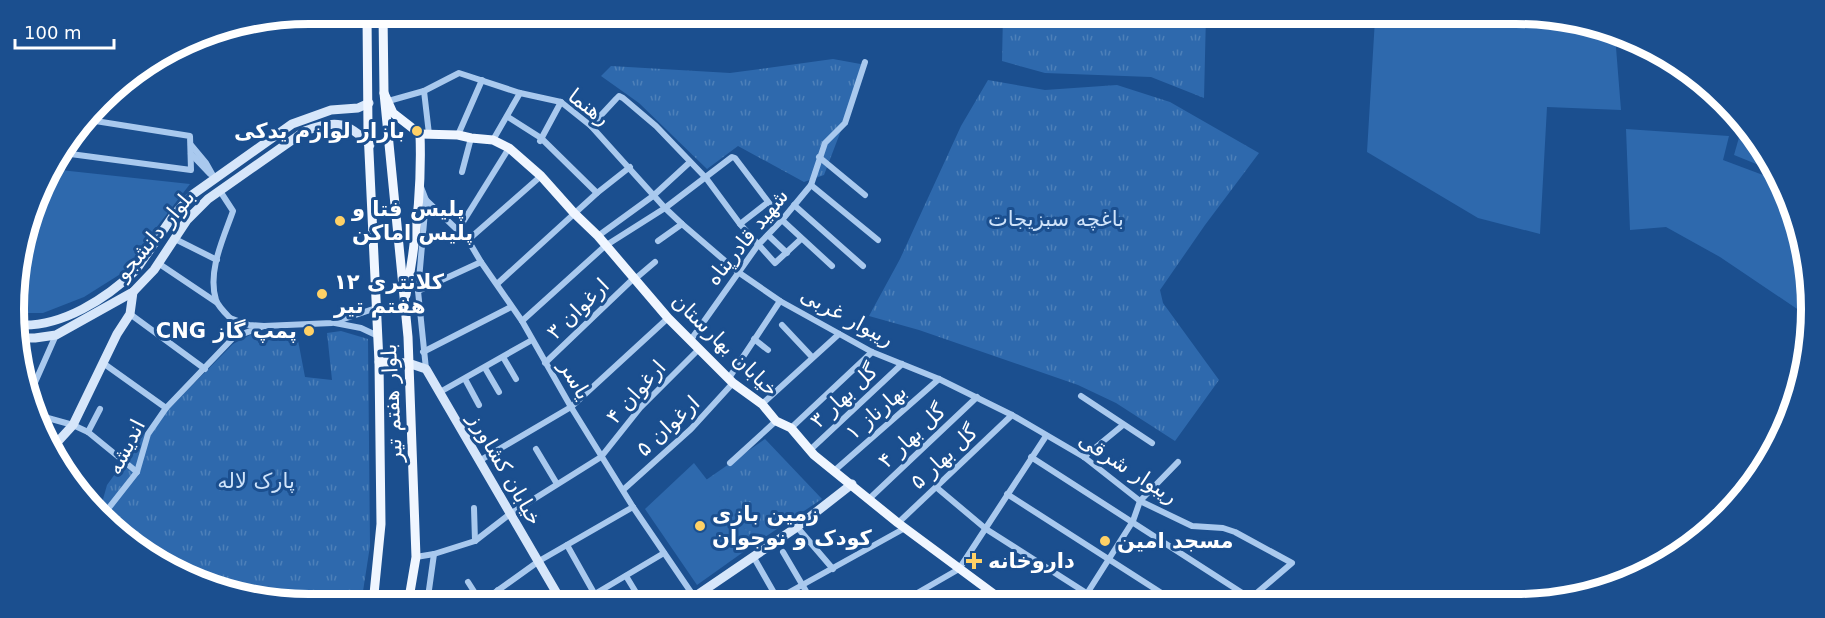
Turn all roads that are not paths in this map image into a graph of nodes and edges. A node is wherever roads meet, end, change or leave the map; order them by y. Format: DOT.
graph roads {
  1 [pos="368,24"];
  2 [pos="383,24"];
  3 [pos="865,62"];
  4 [pos="482,80"];
  5 [pos="424,91"];
  6 [pos="384,93"];
  7 [pos="520,93"];
  8 [pos="392,100"];
  9 [pos="561,102"];
  10 [pos="369,103"];
  11 [pos="508,117"];
  12 [pos="95,121"];
  13 [pos="591,126"];
  14 [pos="425,134"];
  15 [pos="458,135"];
  16 [pos="471,138"];
  17 [pos="493,140"];
  18 [pos="540,140"];
  19 [pos="190,144"];
  20 [pos="370,145"];
  21 [pos="509,148"];
  22 [pos="70,154"];
  23 [pos="191,154"];
  24 [pos="819,157"];
  25 [pos="690,162"];
  26 [pos="630,167"];
  27 [pos="462,172"];
  28 [pos="541,176"];
  29 [pos="706,178"];
  30 [pos="214,180"];
  31 [pos="812,185"];
  32 [pos="420,187"];
  33 [pos="220,191"];
  34 [pos="597,193"];
  35 [pos="865,195"];
  36 [pos="653,196"];
  37 [pos="426,200"];
  38 [pos="768,203"];
  39 [pos="794,205"];
  40 [pos="665,208"];
  41 [pos="574,213"];
  42 [pos="782,220"];
  43 [pos="682,224"];
  44 [pos="740,224"];
  45 [pos="459,230"];
  46 [pos="768,235"];
  47 [pos="598,236"];
  48 [pos="175,239"];
  49 [pos="801,239"];
  50 [pos="468,240"];
  51 [pos="878,240"];
  52 [pos="658,241"];
  53 [pos="758,245"];
  54 [pos="605,246"];
  55 [pos="787,253"];
  56 [pos="217,260"];
  57 [pos="481,262"];
  58 [pos="655,262"];
  59 [pos="158,263"];
  60 [pos="832,266"];
  61 [pos="863,266"];
  62 [pos="738,272"];
  63 [pos="634,279"];
  64 [pos="497,284"];
  65 [pos="418,291"];
  66 [pos="133,292"];
  67 [pos="780,301"];
  68 [pos="216,302"];
  69 [pos="404,306"];
  70 [pos="511,307"];
  71 [pos="376,308"];
  72 [pos="130,314"];
  73 [pos="230,318"];
  74 [pos="668,318"];
  75 [pos="522,321"];
  76 [pos="332,323"];
  77 [pos="25,325"];
  78 [pos="782,325"];
  79 [pos="264,326"];
  80 [pos="839,334"];
  81 [pos="56,335"];
  82 [pos="378,336"];
  83 [pos="234,337"];
  84 [pos="26,338"];
  85 [pos="754,339"];
  86 [pos="532,340"];
  87 [pos="690,341"];
  88 [pos="698,350"];
  89 [pos="768,350"];
  90 [pos="423,352"];
  91 [pos="872,352"];
  92 [pos="503,357"];
  93 [pos="812,357"];
  94 [pos="379,362"];
  95 [pos="103,363"];
  96 [pos="408,363"];
  97 [pos="545,363"];
  98 [pos="902,364"];
  99 [pos="485,368"];
  100 [pos="205,369"];
  101 [pos="426,369"];
  102 [pos="465,379"];
  103 [pos="516,379"];
  104 [pos="939,379"];
  105 [pos="731,380"];
  106 [pos="34,383"];
  107 [pos="440,392"];
  108 [pos="499,392"];
  109 [pos="1081,396"];
  110 [pos="977,397"];
  111 [pos="762,404"];
  112 [pos="479,405"];
  113 [pos="571,407"];
  114 [pos="166,408"];
  115 [pos="100,409"];
  116 [pos="1012,415"];
  117 [pos="46,417"];
  118 [pos="776,421"];
  119 [pos="73,424"];
  120 [pos="1124,425"];
  121 [pos="791,428"];
  122 [pos="88,432"];
  123 [pos="1046,436"];
  124 [pos="57,442"];
  125 [pos="1152,443"];
  126 [pos="536,449"];
  127 [pos="809,451"];
  128 [pos="601,457"];
  129 [pos="1031,457"];
  130 [pos="1084,457"];
  131 [pos="479,461"];
  132 [pos="1178,462"];
  133 [pos="730,463"];
  134 [pos="834,471"];
  135 [pos="137,472"];
  136 [pos="557,484"];
  137 [pos="852,484"];
  138 [pos="936,487"];
  139 [pos="623,490"];
  140 [pos="1007,494"];
  141 [pos="869,499"];
  142 [pos="1140,501"];
  143 [pos="633,507"];
  144 [pos="474,508"];
  145 [pos="107,511"];
  146 [pos="510,514"];
  147 [pos="1133,521"];
  148 [pos="902,525"];
  149 [pos="797,527"];
  150 [pos="1212,528"];
  151 [pos="986,529"];
  152 [pos="1206,537"];
  153 [pos="475,541"];
  154 [pos="567,545"];
  155 [pos="783,552"];
  156 [pos="664,553"];
  157 [pos="434,554"];
  158 [pos="753,556"];
  159 [pos="416,557"];
  160 [pos="1109,558"];
  161 [pos="539,561"];
  162 [pos="832,569"];
  163 [pos="959,569"];
  164 [pos="626,576"];
  165 [pos="468,582"];
  166 [pos="802,585"];
  167 [pos="498,590"];
  168 [pos="989,591"];
  169 [pos="594,593"];
  170 [pos="1087,593"];
  171 [pos="374,594"];
  172 [pos="410,594"];
  173 [pos="428,594"];
  174 [pos="475,594"];
  175 [pos="493,594"];
  176 [pos="500,594"];
  177 [pos="557,594"];
  178 [pos="637,594"];
  179 [pos="693,594"];
  180 [pos="705,594"];
  181 [pos="775,594"];
  182 [pos="785,594"];
  183 [pos="808,594"];
  184 [pos="916,594"];
  185 [pos="983,594"];
  186 [pos="993,594"];
  187 [pos="1163,594"];
  188 [pos="1239,594"];
  189 [pos="1255,594"];
  1 -- 10 [label="main road, بلوار هفتم تیر"];
  2 -- 6 [label="main road, بلوار هفتم تیر"];
  3 -- 24 [label="street"];
  4 -- 5 [label="street, رهنما"];
  4 -- 7 [label="street, رهنما"];
  4 -- 15 [label="street"];
  5 -- 8 [label="street, رهنما"];
  5 -- 14 [label="street"];
  6 -- 14 [label="main road"];
  6 -- 69 [label="main road, بلوار هفتم تیر"];
  7 -- 9 [label="street, رهنما"];
  7 -- 11 [label="street"];
  9 -- 13 [label="street, رهنما"];
  9 -- 18 [label="street"];
  10 -- 20 [label="main road, بلوار هفتم تیر"];
  10 -- 30 [label="main road, بلوار دانشجو"];
  11 -- 17 [label="street"];
  11 -- 18 [label="street"];
  12 -- 19 [label="street"];
  13 -- 25 [label="street"];
  13 -- 26 [label="street, رهنما"];
  14 -- 15 [label="main road, خیابان بهارستان"];
  14 -- 32 [label="main road"];
  15 -- 16 [label="main road, خیابان بهارستان"];
  16 -- 17 [label="main road, خیابان بهارستان"];
  16 -- 27 [label="street"];
  17 -- 21 [label="main road, خیابان بهارستان"];
  18 -- 34 [label="street"];
  19 -- 23 [label="street"];
  19 -- 30 [label="street"];
  20 -- 33 [label="main road, بلوار دانشجو"];
  20 -- 71 [label="main road, بلوار هفتم تیر"];
  21 -- 28 [label="main road, خیابان بهارستان"];
  21 -- 45 [label="street"];
  22 -- 23 [label="street"];
  23 -- 30 [label="street"];
  24 -- 31 [label="street"];
  24 -- 35 [label="street"];
  25 -- 29 [label="street"];
  25 -- 36 [label="street"];
  26 -- 34 [label="street"];
  26 -- 36 [label="street, رهنما"];
  28 -- 41 [label="main road, خیابان بهارستان"];
  28 -- 50 [label="street"];
  29 -- 38 [label="street"];
  29 -- 40 [label="street"];
  29 -- 44 [label="street"];
  30 -- 33 [label="main road"];
  30 -- 77 [label="main road, بلوار دانشجو"];
  31 -- 39 [label="street, شهید قادرپناه"];
  31 -- 51 [label="street"];
  32 -- 37 [label="street, یاسر"];
  32 -- 69 [label="main road"];
  33 -- 48 [label="main road, بلوار دانشجو"];
  33 -- 56 [label="street"];
  34 -- 41 [label="street"];
  36 -- 40 [label="street, ریبوار غربی"];
  36 -- 47 [label="street"];
  37 -- 45 [label="street, یاسر"];
  37 -- 65 [label="street"];
  38 -- 42 [label="street"];
  38 -- 44 [label="street"];
  39 -- 42 [label="street, شهید قادرپناه"];
  39 -- 61 [label="street"];
  40 -- 43 [label="street, ریبوار غربی"];
  40 -- 54 [label="street"];
  41 -- 47 [label="main road, خیابان بهارستان"];
  41 -- 64 [label="street"];
  42 -- 46 [label="street, شهید قادرپناه"];
  42 -- 49 [label="street"];
  43 -- 52 [label="street"];
  43 -- 62 [label="street, ریبوار غربی"];
  44 -- 53 [label="street"];
  45 -- 50 [label="street, یاسر"];
  46 -- 53 [label="street, شهید قادرپناه"];
  46 -- 55 [label="street"];
  47 -- 54 [label="main road, خیابان بهارستان"];
  48 -- 56 [label="street"];
  48 -- 59 [label="main road, بلوار دانشجو"];
  49 -- 55 [label="street"];
  49 -- 60 [label="street"];
  50 -- 57 [label="street, یاسر"];
  53 -- 55 [label="street"];
  53 -- 62 [label="street, شهید قادرپناه"];
  54 -- 63 [label="main road, خیابان بهارستان"];
  54 -- 75 [label="street"];
  56 -- 68 [label="street"];
  57 -- 64 [label="street, یاسر"];
  57 -- 65 [label="street"];
  58 -- 63 [label="street, ارغوان ۳"];
  59 -- 66 [label="main road, بلوار دانشجو"];
  59 -- 68 [label="street"];
  62 -- 67 [label="street, ریبوار غربی"];
  62 -- 87 [label="street, شهید قادرپناه"];
  63 -- 74 [label="main road, خیابان بهارستان"];
  63 -- 97 [label="street, ارغوان ۳"];
  64 -- 70 [label="street, یاسر"];
  65 -- 90 [label="street"];
  66 -- 72 [label="main road"];
  66 -- 81 [label="main road, بلوار دانشجو"];
  67 -- 80 [label="street, ریبوار غربی"];
  67 -- 85 [label="street, ارغوان ۵"];
  68 -- 73 [label="street"];
  69 -- 96 [label="main road, بلوار هفتم تیر"];
  70 -- 75 [label="street, یاسر"];
  70 -- 90 [label="street"];
  71 -- 76 [label="street"];
  71 -- 82 [label="main road, بلوار هفتم تیر"];
  72 -- 95 [label="main road"];
  72 -- 100 [label="street"];
  73 -- 79 [label="street"];
  73 -- 83 [label="street"];
  74 -- 87 [label="main road, خیابان بهارستان"];
  74 -- 113 [label="street"];
  75 -- 86 [label="street, یاسر"];
  76 -- 79 [label="street"];
  76 -- 82 [label="street"];
  78 -- 93 [label="street"];
  79 -- 83 [label="street"];
  80 -- 91 [label="street, ریبوار غربی"];
  80 -- 93 [label="street"];
  81 -- 84 [label="main road, بلوار دانشجو"];
  81 -- 106 [label="street"];
  82 -- 94 [label="main road, بلوار هفتم تیر"];
  83 -- 100 [label="street, اندیشه"];
  85 -- 89 [label="street"];
  85 -- 105 [label="street, ارغوان ۵"];
  86 -- 92 [label="street"];
  86 -- 97 [label="street, یاسر"];
  87 -- 88 [label="main road, خیابان بهارستان"];
  88 -- 105 [label="main road, خیابان بهارستان"];
  88 -- 128 [label="street, ارغوان ۴"];
  90 -- 101 [label="street"];
  91 -- 98 [label="street, ریبوار غربی"];
  91 -- 121 [label="street"];
  92 -- 99 [label="street"];
  92 -- 103 [label="street"];
  93 -- 111 [label="street"];
  94 -- 96 [label="main road"];
  94 -- 171 [label="main road, بلوار هفتم تیر"];
  95 -- 114 [label="street"];
  95 -- 119 [label="main road"];
  96 -- 101 [label="main road"];
  96 -- 159 [label="main road, بلوار هفتم تیر"];
  97 -- 113 [label="street, یاسر"];
  98 -- 104 [label="street, ریبوار غربی"];
  98 -- 127 [label="street, گل بهار ۳"];
  99 -- 102 [label="street"];
  99 -- 108 [label="street"];
  100 -- 114 [label="street, اندیشه"];
  101 -- 107 [label="main road, خیابان کشاورز"];
  102 -- 107 [label="street"];
  102 -- 112 [label="street"];
  104 -- 110 [label="street, ریبوار غربی"];
  104 -- 134 [label="street, بهارناز ۱"];
  105 -- 111 [label="main road, خیابان بهارستان"];
  105 -- 139 [label="street, ارغوان ۵"];
  107 -- 131 [label="main road, خیابان کشاورز"];
  109 -- 120 [label="street"];
  110 -- 116 [label="street, ریبوار غربی"];
  110 -- 141 [label="street, گل بهار ۴"];
  111 -- 118 [label="main road, خیابان بهارستان"];
  113 -- 128 [label="street, یاسر"];
  113 -- 131 [label="street"];
  114 -- 135 [label="street, اندیشه"];
  115 -- 122 [label="street"];
  116 -- 123 [label="street, ریبوار غربی"];
  116 -- 138 [label="street, گل بهار ۵"];
  117 -- 119 [label="street"];
  118 -- 121 [label="main road, خیابان بهارستان"];
  118 -- 133 [label="street"];
  119 -- 122 [label="street"];
  119 -- 124 [label="main road"];
  120 -- 125 [label="street"];
  120 -- 130 [label="street"];
  121 -- 127 [label="main road, خیابان بهارستان"];
  122 -- 135 [label="street"];
  123 -- 129 [label="street"];
  123 -- 130 [label="street, ریبوار شرقی"];
  126 -- 136 [label="street"];
  127 -- 134 [label="main road, خیابان بهارستان"];
  128 -- 136 [label="street, ارغوان ۴"];
  128 -- 139 [label="street, یاسر"];
  129 -- 140 [label="street"];
  129 -- 147 [label="street"];
  130 -- 142 [label="street, ریبوار شرقی"];
  131 -- 146 [label="main road, خیابان کشاورز"];
  132 -- 142 [label="street"];
  134 -- 137 [label="main road, خیابان بهارستان"];
  135 -- 145 [label="street, اندیشه"];
  136 -- 146 [label="street, ارغوان ۴"];
  137 -- 141 [label="main road, خیابان بهارستان"];
  137 -- 149 [label="main road"];
  138 -- 148 [label="street, گل بهار ۵"];
  138 -- 151 [label="street"];
  139 -- 143 [label="street, یاسر"];
  140 -- 151 [label="street"];
  140 -- 160 [label="street"];
  141 -- 148 [label="main road, خیابان بهارستان"];
  142 -- 147 [label="street"];
  142 -- 150 [label="street, ریبوار شرقی"];
  143 -- 154 [label="street"];
  143 -- 156 [label="street, یاسر"];
  144 -- 153 [label="street"];
  146 -- 153 [label="street, ارغوان ۴"];
  146 -- 161 [label="main road, خیابان کشاورز"];
  147 -- 160 [label="street"];
  147 -- 188 [label="street"];
  148 -- 162 [label="street, گل بهار ۵"];
  148 -- 163 [label="main road, خیابان بهارستان"];
  149 -- 158 [label="main road"];
  149 -- 162 [label="street"];
  150 -- 152 [label="street"];
  150 -- 189 [label="street, ریبوار شرقی"];
  151 -- 163 [label="street"];
  151 -- 170 [label="street"];
  153 -- 157 [label="street"];
  154 -- 161 [label="street"];
  154 -- 169 [label="street"];
  155 -- 166 [label="street"];
  156 -- 164 [label="street"];
  156 -- 179 [label="street, یاسر"];
  157 -- 159 [label="street"];
  157 -- 173 [label="street"];
  158 -- 180 [label="main road"];
  158 -- 181 [label="street"];
  159 -- 172 [label="main road, بلوار هفتم تیر"];
  160 -- 170 [label="street"];
  160 -- 187 [label="street"];
  161 -- 167 [label="street"];
  161 -- 177 [label="main road, خیابان کشاورز"];
  162 -- 166 [label="street, گل بهار ۵"];
  163 -- 168 [label="main road, خیابان بهارستان"];
  163 -- 184 [label="street"];
  164 -- 169 [label="street"];
  164 -- 178 [label="street"];
  165 -- 174 [label="street"];
  166 -- 182 [label="street, گل بهار ۵"];
  166 -- 183 [label="street"];
  167 -- 175 [label="street"];
  167 -- 176 [label="street"];
  168 -- 185 [label="street"];
  168 -- 186 [label="main road, خیابان بهارستان"];
}
